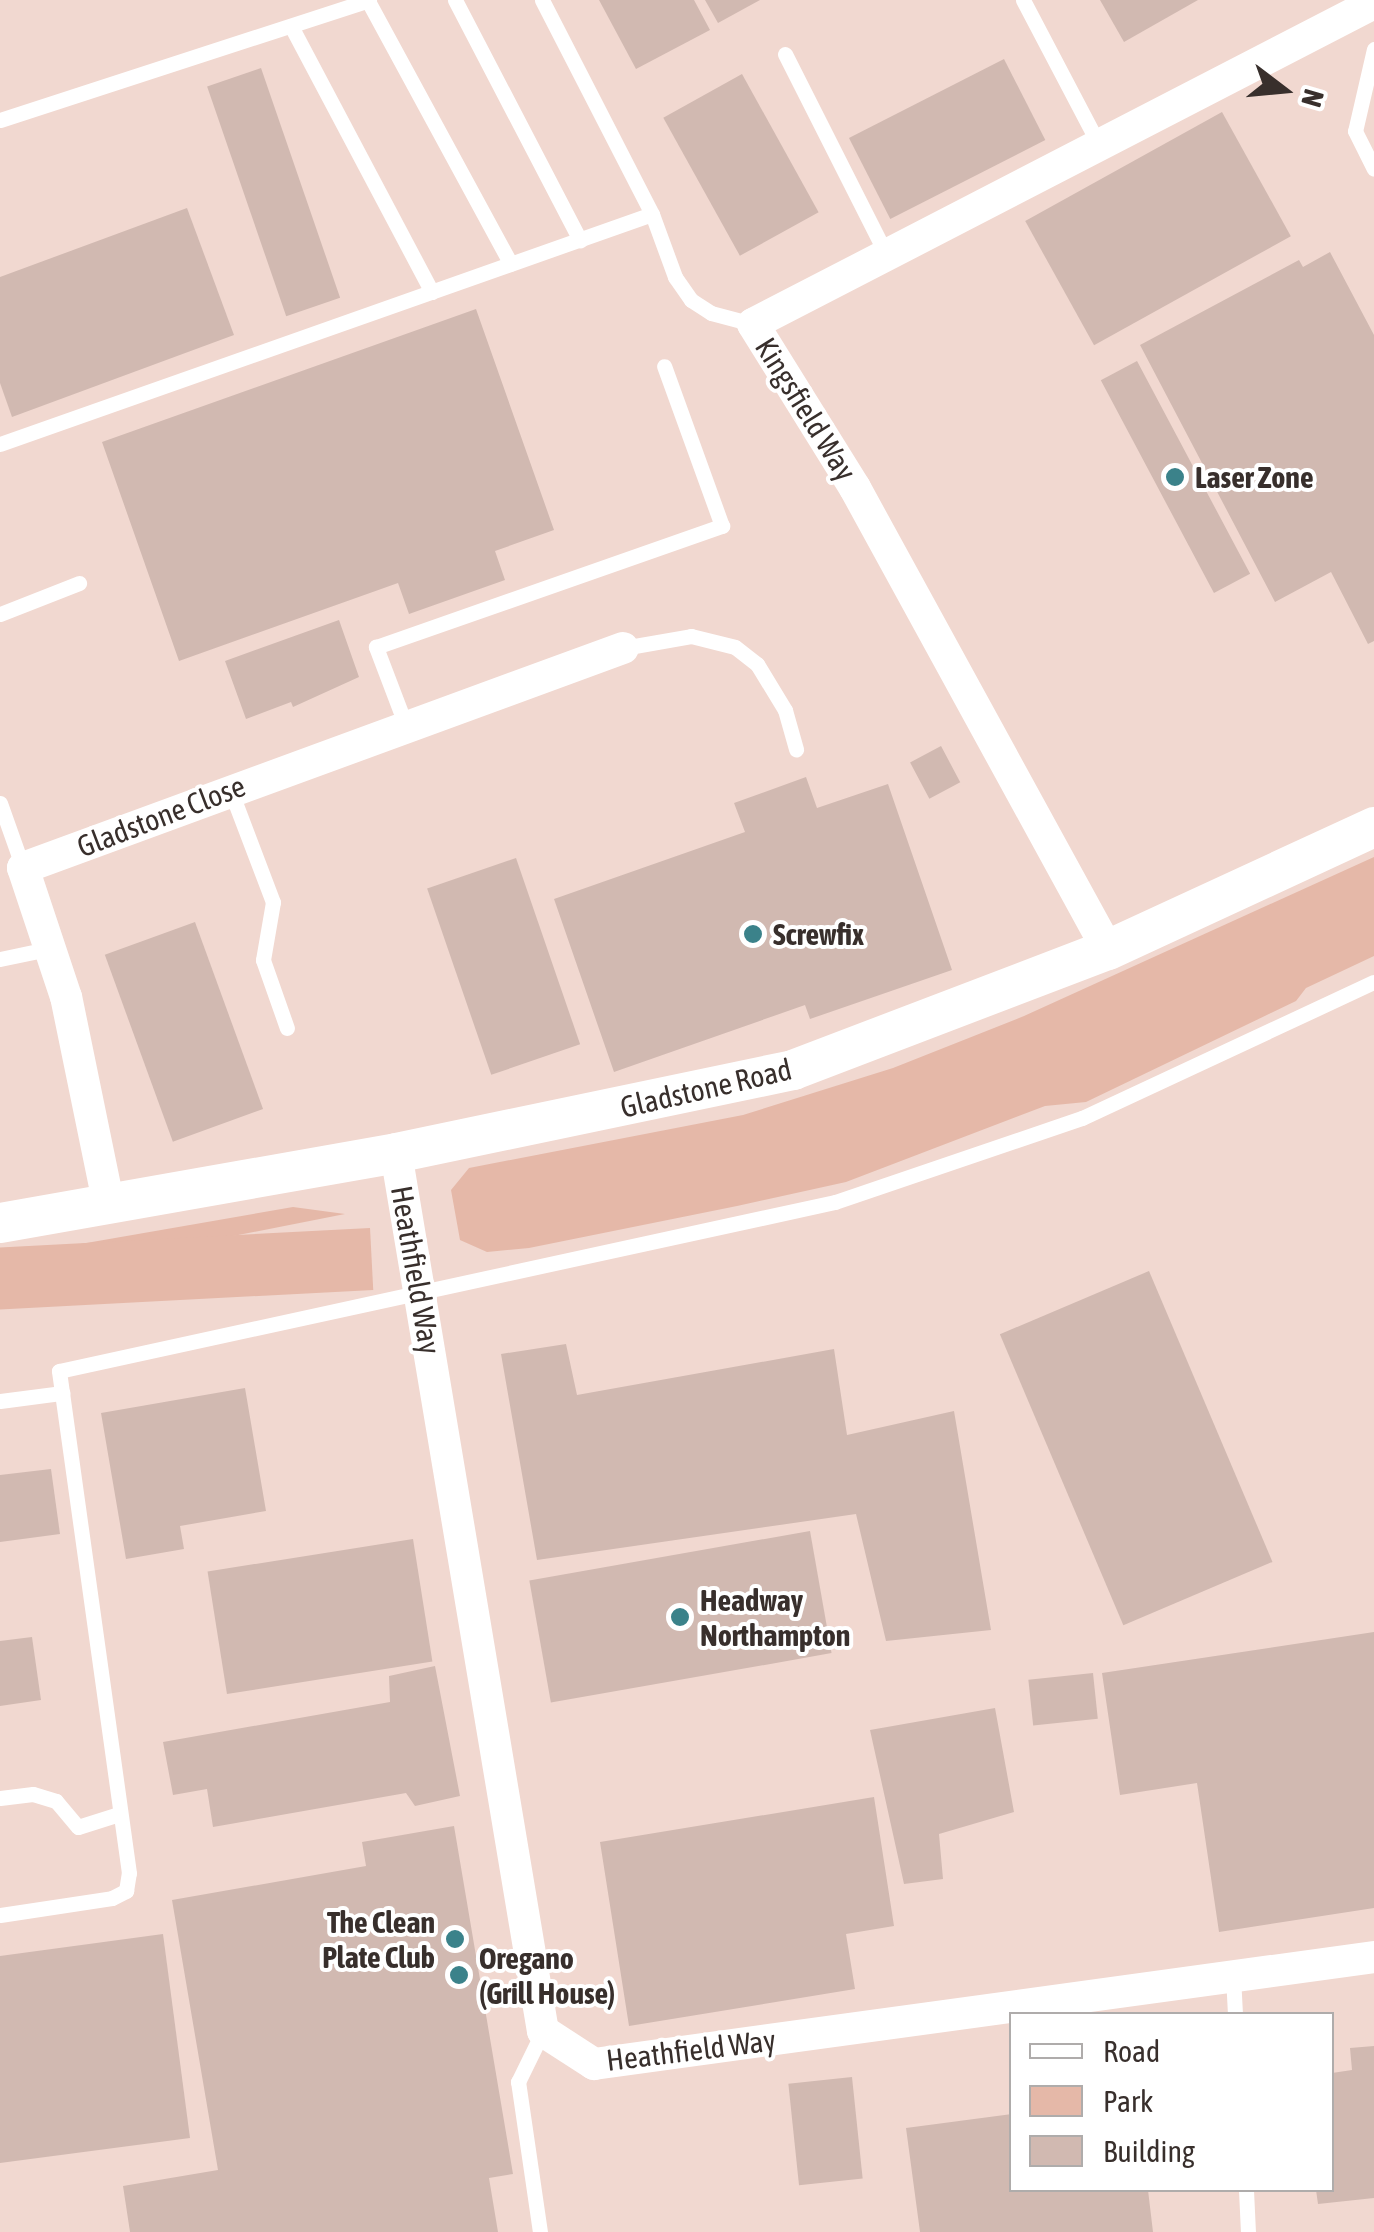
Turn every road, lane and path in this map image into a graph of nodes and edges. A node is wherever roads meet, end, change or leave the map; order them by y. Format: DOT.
graph roads {
  1 [pos="369,0"];
  2 [pos="455,0"];
  3 [pos="542,0"];
  4 [pos="1023,0"];
  5 [pos="1374,3"];
  6 [pos="291,26"];
  7 [pos="1374,49"];
  8 [pos="785,54"];
  9 [pos="0,120"];
  10 [pos="1099,145"];
  11 [pos="1374,169"];
  12 [pos="652,214"];
  13 [pos="580,240"];
  14 [pos="886,254"];
  15 [pos="511,264"];
  16 [pos="432,292"];
  17 [pos="753,324"];
  18 [pos="664,366"];
  19 [pos="0,444"];
  20 [pos="79,582"];
  21 [pos="0,614"];
  22 [pos="624,648"];
  23 [pos="406,726"];
  24 [pos="796,749"];
  25 [pos="230,790"];
  26 [pos="0,802"];
  27 [pos="1374,826"];
  28 [pos="23,868"];
  29 [pos="52,948"];
  30 [pos="1108,950"];
  31 [pos="0,959"];
  32 [pos="1374,982"];
  33 [pos="287,1028"];
  34 [pos="396,1153"];
  35 [pos="108,1202"];
  36 [pos="0,1223"];
  37 [pos="421,1292"];
  38 [pos="62,1393"];
  39 [pos="0,1401"];
  40 [pos="0,1798"];
  41 [pos="119,1814"];
  42 [pos="0,1916"];
  43 [pos="1374,1957"];
  44 [pos="1233,1976"];
  45 [pos="1236,2012"];
  46 [pos="543,2031"];
  47 [pos="1246,2192"];
  48 [pos="540,2232"];
  49 [pos="1248,2232"];
  1 -- 6 [label="lane"];
  1 -- 15 [label="lane"];
  2 -- 13 [label="lane"];
  3 -- 12 [label="lane"];
  4 -- 10 [label="lane"];
  5 -- 10 [label="street, Kingsfield Way"];
  6 -- 9 [label="lane"];
  6 -- 16 [label="lane"];
  7 -- 11 [label="lane"];
  8 -- 14 [label="lane"];
  10 -- 14 [label="street, Kingsfield Way"];
  12 -- 13 [label="lane"];
  12 -- 17 [label="lane"];
  13 -- 15 [label="lane"];
  14 -- 17 [label="street, Kingsfield Way"];
  15 -- 16 [label="lane"];
  16 -- 19 [label="lane"];
  17 -- 30 [label="street, Kingsfield Way"];
  18 -- 23 [label="lane"];
  20 -- 21 [label="lane"];
  22 -- 23 [label="street, Gladstone Close"];
  22 -- 24 [label="lane"];
  23 -- 25 [label="street, Gladstone Close"];
  25 -- 28 [label="street, Gladstone Close"];
  25 -- 33 [label="lane"];
  26 -- 28 [label="lane"];
  27 -- 30 [label="street, Gladstone Road"];
  28 -- 29 [label="street"];
  29 -- 31 [label="lane"];
  29 -- 35 [label="street"];
  30 -- 34 [label="street, Gladstone Road"];
  32 -- 37 [label="lane"];
  34 -- 35 [label="street, Gladstone Road"];
  34 -- 37 [label="street, Heathfield Way"];
  35 -- 36 [label="street, Gladstone Road"];
  37 -- 38 [label="lane"];
  37 -- 46 [label="street, Heathfield Way"];
  38 -- 39 [label="lane"];
  38 -- 41 [label="lane"];
  40 -- 41 [label="lane"];
  41 -- 42 [label="lane"];
  43 -- 44 [label="street, Heathfield Way"];
  44 -- 45 [label="lane"];
  44 -- 46 [label="street, Heathfield Way"];
  46 -- 48 [label="lane"];
  47 -- 49 [label="lane"];
}
